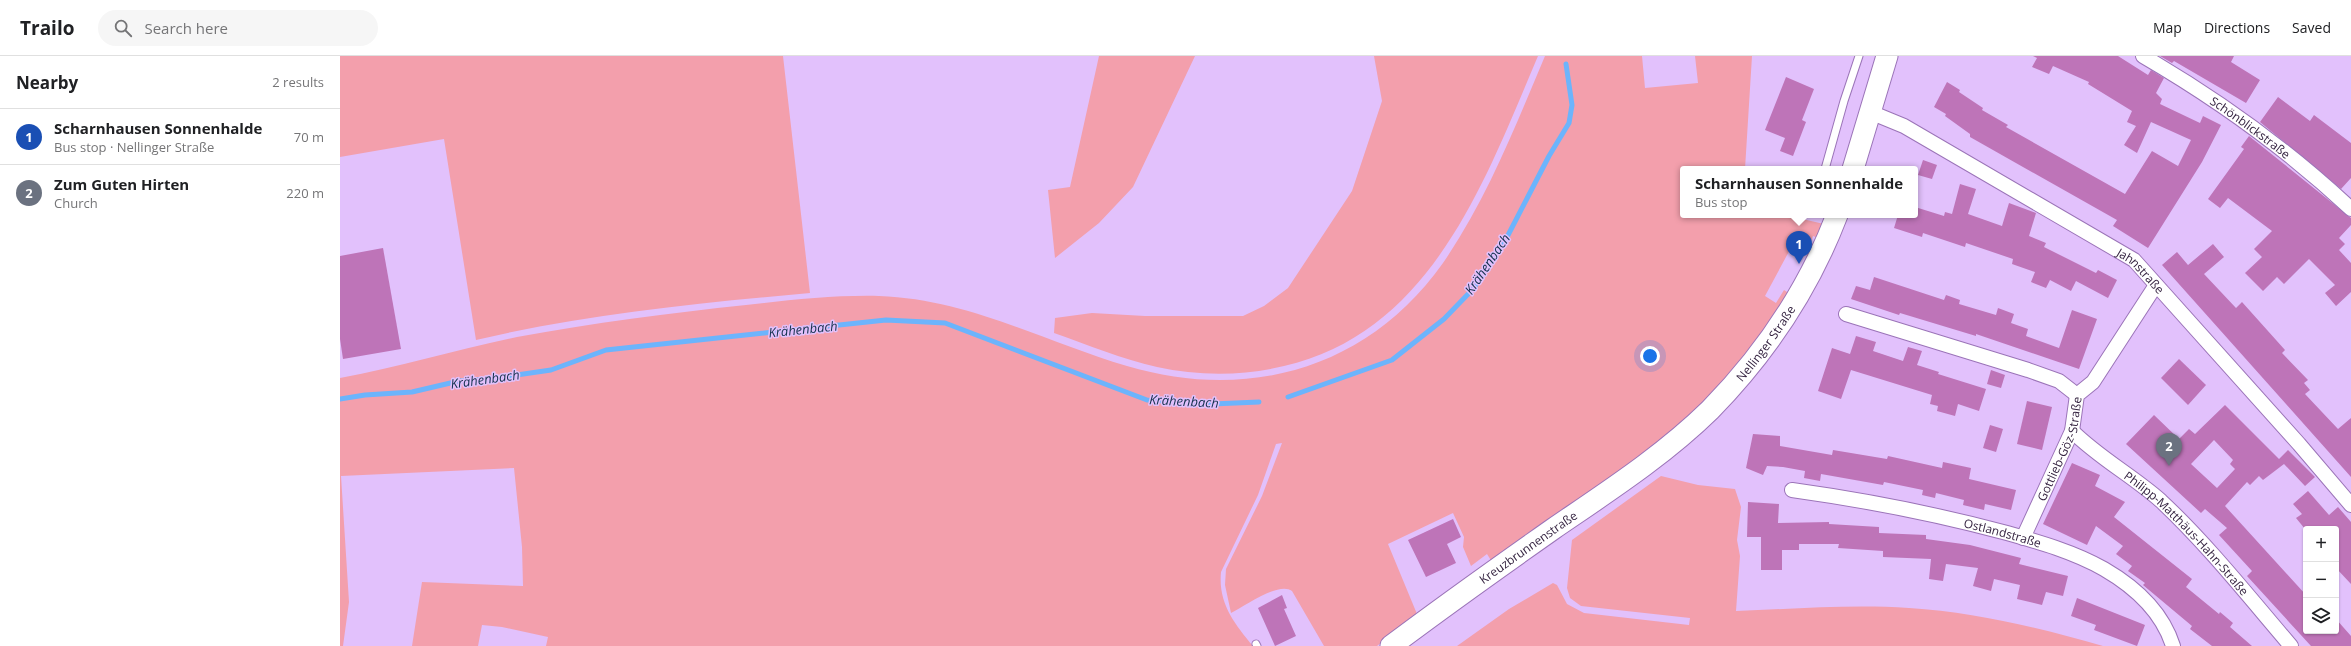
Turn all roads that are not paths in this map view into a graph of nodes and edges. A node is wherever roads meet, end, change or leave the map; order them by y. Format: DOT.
graph roads {
  1 [pos="1860,56"];
  2 [pos="1888,56"];
  3 [pos="2143,56"];
  4 [pos="1870,112"];
  5 [pos="1826,166"];
  6 [pos="1854,166"];
  7 [pos="2351,209"];
  8 [pos="1836,218"];
  9 [pos="2156,285"];
  10 [pos="1846,314"];
  11 [pos="2077,395"];
  12 [pos="2072,431"];
  13 [pos="1665,449"];
  14 [pos="1792,490"];
  15 [pos="2351,506"];
  16 [pos="2023,538"];
  17 [pos="1391,646"];
  18 [pos="2173,646"];
  19 [pos="2291,646"];
  1 -- 5 [label="lane"];
  2 -- 4 [label="main road"];
  3 -- 7 [label="street, Schönblickstraße"];
  4 -- 6 [label="main road"];
  4 -- 9 [label="street, Jahnstraße"];
  8 -- 13 [label="main road, Nellinger Straße"];
  9 -- 11 [label="street, Gottlieb-Göz-Straße"];
  9 -- 15 [label="street, Jahnstraße"];
  10 -- 11 [label="street"];
  11 -- 12 [label="street, Gottlieb-Göz-Straße"];
  12 -- 16 [label="street, Gottlieb-Göz-Straße"];
  12 -- 19 [label="street, Philipp-Matthäus-Hahn-Straße"];
  13 -- 17 [label="main road, Kreuzbrunnenstraße"];
  14 -- 16 [label="street, Ostlandstraße"];
  16 -- 18 [label="street, Ostlandstraße"];
}
